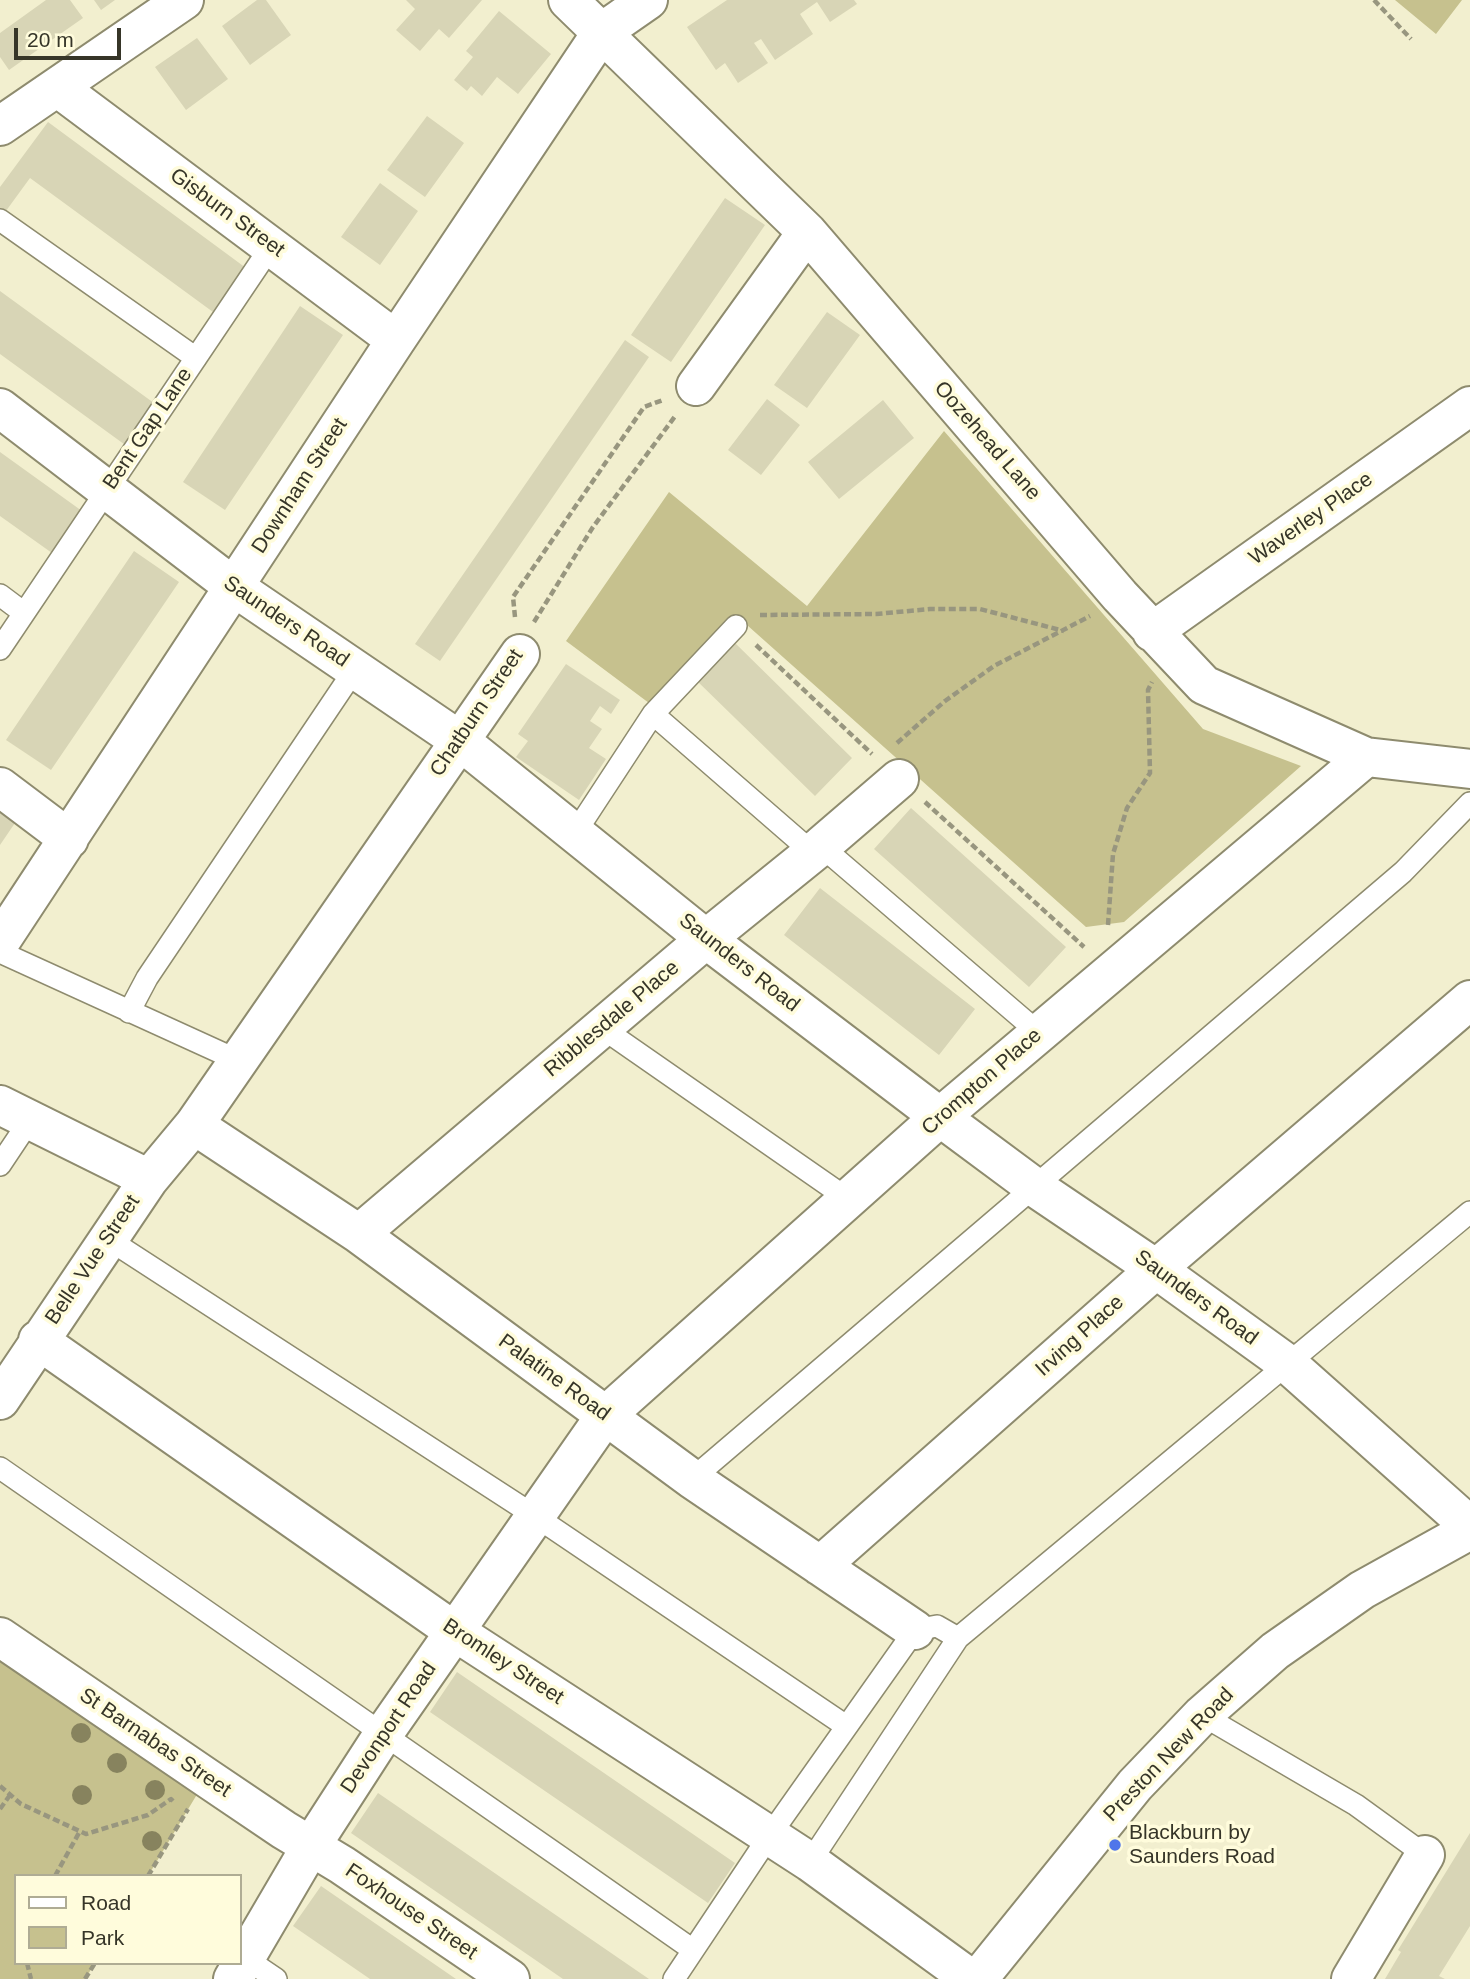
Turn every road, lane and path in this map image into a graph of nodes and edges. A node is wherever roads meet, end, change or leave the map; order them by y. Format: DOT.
graph roads {
  1 [pos="184,0"];
  2 [pos="568,0"];
  3 [pos="649,0"];
  4 [pos="1374,0"];
  5 [pos="602,32"];
  6 [pos="1411,39"];
  7 [pos="57,87"];
  8 [pos="0,126"];
  9 [pos="0,220"];
  10 [pos="807,232"];
  11 [pos="272,246"];
  12 [pos="396,340"];
  13 [pos="196,358"];
  14 [pos="696,386"];
  15 [pos="1470,406"];
  16 [pos="0,408"];
  17 [pos="107,490"];
  18 [pos="234,587"];
  19 [pos="0,595"];
  20 [pos="1120,596"];
  21 [pos="24,613"];
  22 [pos="736,626"];
  23 [pos="1064,631"];
  24 [pos="1162,642"];
  25 [pos="0,649"];
  26 [pos="520,654"];
  27 [pos="355,669"];
  28 [pos="653,714"];
  29 [pos="459,740"];
  30 [pos="1366,757"];
  31 [pos="893,765"];
  32 [pos="1470,769"];
  33 [pos="0,787"];
  34 [pos="1470,803"];
  35 [pos="575,833"];
  36 [pos="69,839"];
  37 [pos="817,849"];
  38 [pos="706,939"];
  39 [pos="0,942"];
  40 [pos="0,952"];
  41 [pos="1112,972"];
  42 [pos="1470,1000"];
  43 [pos="129,1012"];
  44 [pos="602,1028"];
  45 [pos="1039,1034"];
  46 [pos="237,1060"];
  47 [pos="15,1113"];
  48 [pos="940,1117"];
  49 [pos="194,1125"];
  50 [pos="0,1165"];
  51 [pos="149,1179"];
  52 [pos="1033,1186"];
  53 [pos="848,1199"];
  54 [pos="1470,1212"];
  55 [pos="359,1234"];
  56 [pos="108,1239"];
  57 [pos="1156,1269"];
  58 [pos="38,1340"];
  59 [pos="1289,1365"];
  60 [pos="0,1400"];
  61 [pos="605,1416"];
  62 [pos="0,1468"];
  63 [pos="692,1479"];
  64 [pos="535,1516"];
  65 [pos="1470,1528"];
  66 [pos="820,1566"];
  67 [pos="915,1630"];
  68 [pos="454,1631"];
  69 [pos="0,1637"];
  70 [pos="958,1639"];
  71 [pos="1202,1715"];
  72 [pos="846,1726"];
  73 [pos="384,1733"];
  74 [pos="207,1778"];
  75 [pos="0,1786"];
  76 [pos="10,1795"];
  77 [pos="0,1809"];
  78 [pos="187,1811"];
  79 [pos="80,1831"];
  80 [pos="770,1835"];
  81 [pos="311,1846"];
  82 [pos="1424,1855"];
  83 [pos="810,1862"];
  84 [pos="56,1874"];
  85 [pos="149,1874"];
  86 [pos="693,1950"];
  87 [pos="251,1972"];
  88 [pos="982,1977"];
  89 [pos="510,1979"];
  90 [pos="674,1979"];
  91 [pos="1351,1979"];
  1 -- 7 [label="main road"];
  2 -- 5 [label="main road, Oozehead Lane"];
  3 -- 5 [label="main road"];
  4 -- 6 [label="path"];
  5 -- 10 [label="main road, Oozehead Lane"];
  5 -- 12 [label="main road, Downham Street"];
  7 -- 8 [label="main road"];
  7 -- 11 [label="main road, Gisburn Street"];
  9 -- 13 [label="lane"];
  10 -- 14 [label="main road"];
  10 -- 20 [label="main road, Oozehead Lane"];
  11 -- 12 [label="main road, Gisburn Street"];
  11 -- 13 [label="lane, Bent Gap Lane"];
  12 -- 18 [label="main road, Downham Street"];
  13 -- 17 [label="lane, Bent Gap Lane"];
  14 -- 26 [label="path, Chatburn Street"];
  14 -- 26 [label="path"];
  15 -- 24 [label="main road, Waverley Place"];
  16 -- 17 [label="main road, Saunders Road"];
  17 -- 18 [label="main road, Saunders Road"];
  17 -- 21 [label="lane, Bent Gap Lane"];
  18 -- 27 [label="main road, Saunders Road"];
  18 -- 36 [label="main road, Downham Street"];
  19 -- 21 [label="lane"];
  20 -- 23 [label="path"];
  20 -- 24 [label="main road, Oozehead Lane"];
  21 -- 25 [label="lane, Bent Gap Lane"];
  22 -- 23 [label="path"];
  22 -- 28 [label="lane"];
  23 -- 31 [label="path"];
  24 -- 30 [label="main road, Oozehead Lane"];
  24 -- 41 [label="path"];
  26 -- 29 [label="main road, Chatburn Street"];
  27 -- 29 [label="main road, Saunders Road"];
  27 -- 43 [label="lane"];
  28 -- 35 [label="lane"];
  28 -- 37 [label="lane"];
  29 -- 35 [label="main road, Saunders Road"];
  29 -- 46 [label="main road, Chatburn Street"];
  30 -- 32 [label="main road, Oozehead Lane"];
  30 -- 41 [label="main road, Crompton Place"];
  31 -- 37 [label="main road, Ribblesdale Place"];
  33 -- 36 [label="main road"];
  34 -- 52 [label="lane"];
  35 -- 38 [label="main road, Saunders Road"];
  36 -- 39 [label="main road, Downham Street"];
  37 -- 38 [label="main road, Ribblesdale Place"];
  37 -- 45 [label="lane"];
  38 -- 44 [label="main road, Ribblesdale Place"];
  38 -- 48 [label="main road, Saunders Road"];
  40 -- 43 [label="lane"];
  41 -- 45 [label="main road, Crompton Place"];
  42 -- 57 [label="main road, Irving Place"];
  43 -- 46 [label="lane"];
  44 -- 53 [label="lane"];
  44 -- 55 [label="main road, Ribblesdale Place"];
  45 -- 48 [label="main road, Crompton Place"];
  46 -- 49 [label="main road, Chatburn Street"];
  47 -- 50 [label="lane"];
  47 -- 51 [label="main road"];
  48 -- 52 [label="main road, Saunders Road"];
  48 -- 53 [label="main road, Crompton Place"];
  49 -- 51 [label="main road, Belle Vue Street"];
  49 -- 55 [label="main road, Palatine Road"];
  51 -- 56 [label="main road, Belle Vue Street"];
  52 -- 57 [label="main road, Saunders Road"];
  52 -- 63 [label="lane"];
  53 -- 61 [label="main road, Crompton Place"];
  54 -- 59 [label="lane"];
  55 -- 61 [label="main road, Palatine Road"];
  56 -- 58 [label="main road, Belle Vue Street"];
  56 -- 64 [label="lane"];
  57 -- 59 [label="main road, Saunders Road"];
  57 -- 66 [label="main road, Irving Place"];
  58 -- 60 [label="main road, Belle Vue Street"];
  58 -- 68 [label="main road, Bromley Street"];
  59 -- 65 [label="main road, Saunders Road"];
  59 -- 70 [label="lane"];
  61 -- 63 [label="main road, Palatine Road"];
  61 -- 64 [label="main road, Devonport Road"];
  62 -- 73 [label="lane"];
  63 -- 66 [label="main road, Palatine Road"];
  64 -- 68 [label="main road, Devonport Road"];
  64 -- 72 [label="lane"];
  65 -- 71 [label="main road, Preston New Road"];
  66 -- 67 [label="main road, Palatine Road"];
  67 -- 70 [label="lane"];
  67 -- 72 [label="lane"];
  68 -- 73 [label="main road, Devonport Road"];
  68 -- 80 [label="main road, Bromley Street"];
  69 -- 74 [label="main road, St Barnabas Street"];
  70 -- 83 [label="lane"];
  71 -- 82 [label="lane"];
  71 -- 88 [label="main road, Preston New Road"];
  72 -- 80 [label="lane"];
  73 -- 81 [label="main road, Devonport Road"];
  73 -- 86 [label="lane"];
  74 -- 78 [label="path"];
  74 -- 81 [label="main road, St Barnabas Street"];
  75 -- 76 [label="path"];
  76 -- 77 [label="path"];
  76 -- 79 [label="path"];
  78 -- 79 [label="path"];
  78 -- 85 [label="path"];
  79 -- 84 [label="path"];
  80 -- 83 [label="main road, Bromley Street"];
  80 -- 86 [label="lane"];
  81 -- 87 [label="main road, Devonport Road"];
  81 -- 89 [label="main road, Foxhouse Street"];
  82 -- 91 [label="main road"];
  83 -- 88 [label="main road, Bromley Street"];
  86 -- 90 [label="lane"];
}
